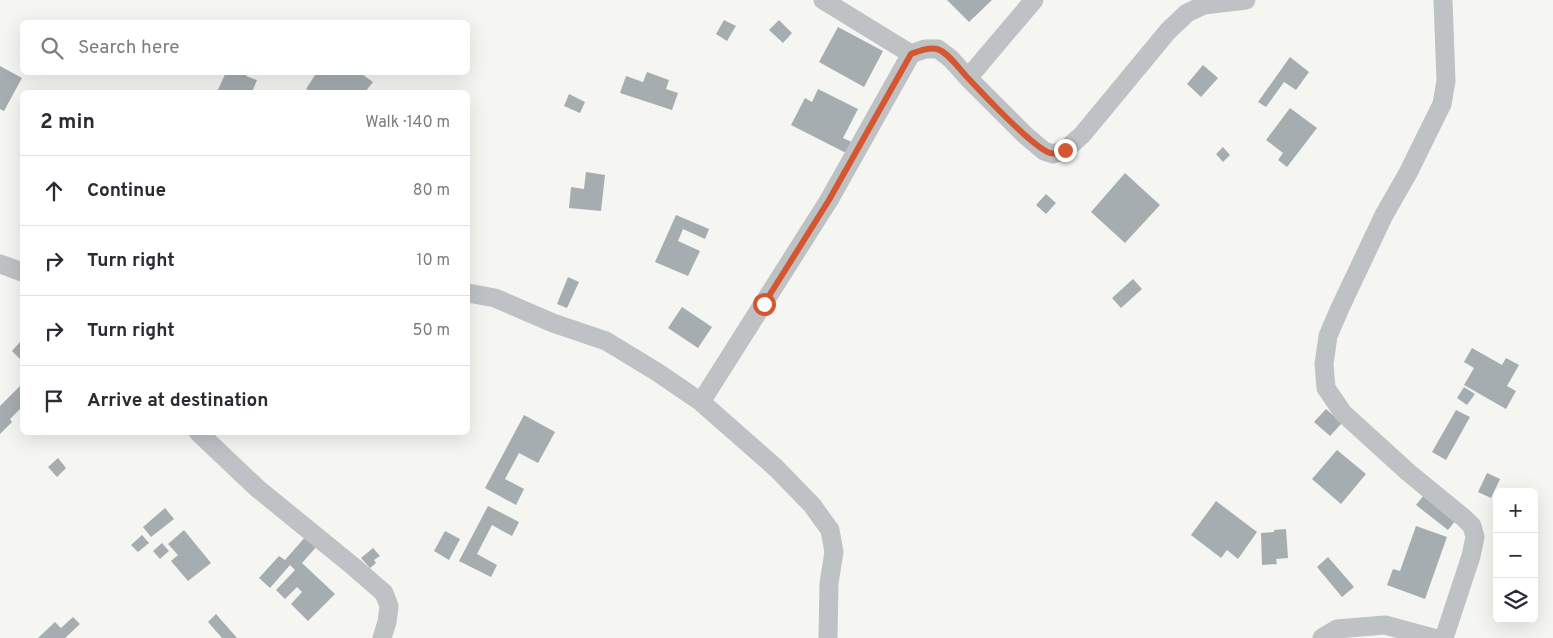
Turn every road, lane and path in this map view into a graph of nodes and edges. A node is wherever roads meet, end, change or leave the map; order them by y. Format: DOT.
graph roads {
  1 [pos="823,0"];
  2 [pos="1034,0"];
  3 [pos="1246,0"];
  4 [pos="1443,0"];
  5 [pos="911,54"];
  6 [pos="968,78"];
  7 [pos="0,264"];
  8 [pos="20,271"];
  9 [pos="470,293"];
  10 [pos="700,402"];
  11 [pos="201,435"];
  12 [pos="382,638"];
  13 [pos="828,638"];
  14 [pos="1322,638"];
  15 [pos="1432,638"];
  16 [pos="1444,638"];
  1 -- 5 [label="street"];
  2 -- 6 [label="street"];
  3 -- 6 [label="street"];
  4 -- 16 [label="street"];
  5 -- 6 [label="street"];
  5 -- 10 [label="street"];
  7 -- 8 [label="street"];
  9 -- 10 [label="street"];
  10 -- 13 [label="street"];
  11 -- 12 [label="street"];
  14 -- 15 [label="street"];
}
